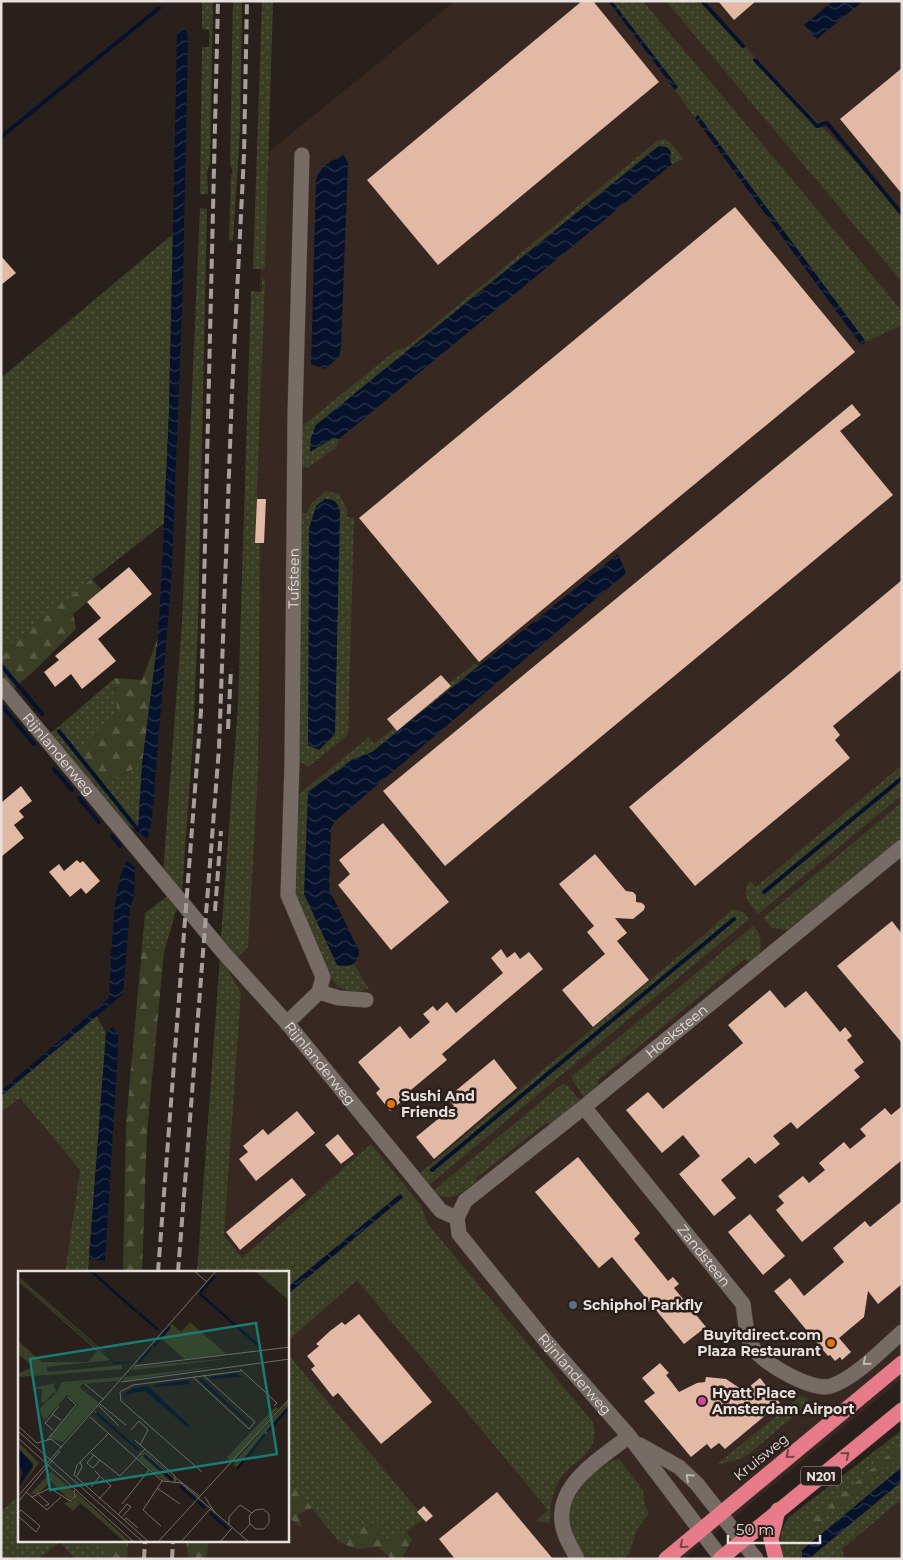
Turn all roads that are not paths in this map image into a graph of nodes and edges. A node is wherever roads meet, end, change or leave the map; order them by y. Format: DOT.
graph roads {
  1 [pos="302,155"];
  2 [pos="1,685"];
  3 [pos="902,847"];
  4 [pos="319,992"];
  5 [pos="366,1000"];
  6 [pos="287,1023"];
  7 [pos="584,1107"];
  8 [pos="456,1218"];
  9 [pos="902,1332"];
  10 [pos="902,1363"];
  11 [pos="902,1410"];
  12 [pos="632,1439"];
  13 [pos="778,1510"];
  14 [pos="720,1514"];
  15 [pos="700,1530"];
  16 [pos="742,1542"];
  17 [pos="721,1558"];
  18 [pos="576,1559"];
  19 [pos="666,1559"];
  20 [pos="756,1559"];
  21 [pos="776,1559"];
  1 -- 4 [label="street, Tufsteen"];
  2 -- 6 [label="street, Rijnlanderweg"];
  3 -- 7 [label="street, Hoeksteen"];
  4 -- 5 [label="street"];
  4 -- 6 [label="street"];
  6 -- 8 [label="street, Rijnlanderweg"];
  7 -- 8 [label="street, Hoeksteen"];
  9 -- 7 [label="street, Zandsteen, one-way"];
  8 -- 12 [label="street, Rijnlanderweg"];
  10 -- 14 [label="highway, Kruisweg / N201, one-way"];
  13 -- 11 [label="highway, N201, one-way"];
  14 -- 12 [label="street, Rijnlanderweg, one-way"];
  12 -- 15 [label="street, Rijnlanderweg"];
  12 -- 18 [label="street"];
  13 -- 16 [label="highway, N201"];
  13 -- 21 [label="highway"];
  14 -- 15 [label="highway, Kruisweg / N201"];
  14 -- 16 [label="street, Rijnlanderweg"];
  15 -- 17 [label="street, Rijnlanderweg"];
  15 -- 19 [label="highway, Kruisweg / N201, one-way"];
  16 -- 17 [label="highway, N201"];
  16 -- 20 [label="street, Rijnlanderweg"];
}
